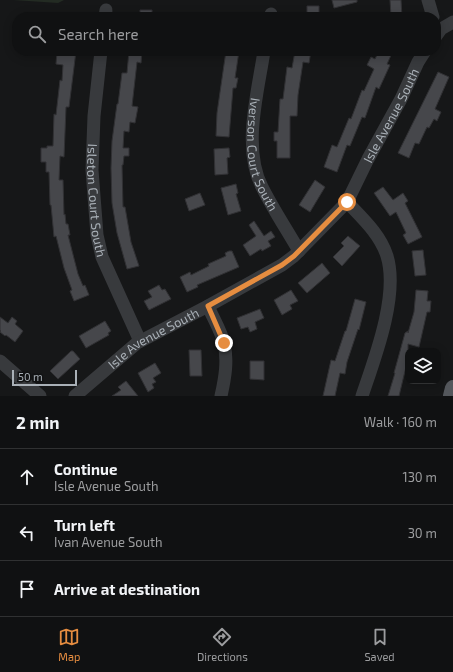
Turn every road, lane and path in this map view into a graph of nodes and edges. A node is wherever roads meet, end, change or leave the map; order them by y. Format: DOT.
graph roads {
  1 [pos="428,0"];
  2 [pos="432,12"];
  3 [pos="453,22"];
  4 [pos="441,28"];
  5 [pos="100,56"];
  6 [pos="263,56"];
  7 [pos="422,56"];
  8 [pos="347,202"];
  9 [pos="299,251"];
  10 [pos="208,306"];
  11 [pos="140,341"];
  12 [pos="0,361"];
  13 [pos="453,388"];
  14 [pos="40,396"];
  15 [pos="75,396"];
  16 [pos="221,396"];
  17 [pos="362,396"];
  18 [pos="451,396"];
  1 -- 2 [label="street"];
  3 -- 4 [label="street"];
  5 -- 11 [label="street, Isleton Court South"];
  6 -- 9 [label="street, Iverson Court South"];
  7 -- 8 [label="street, Isle Avenue South"];
  8 -- 9 [label="street, Isle Avenue South"];
  8 -- 17 [label="street"];
  9 -- 10 [label="street, Isle Avenue South"];
  10 -- 11 [label="street, Isle Avenue South"];
  10 -- 16 [label="street"];
  11 -- 15 [label="street, Isle Avenue South"];
  12 -- 14 [label="street"];
  13 -- 18 [label="main road"];
}
